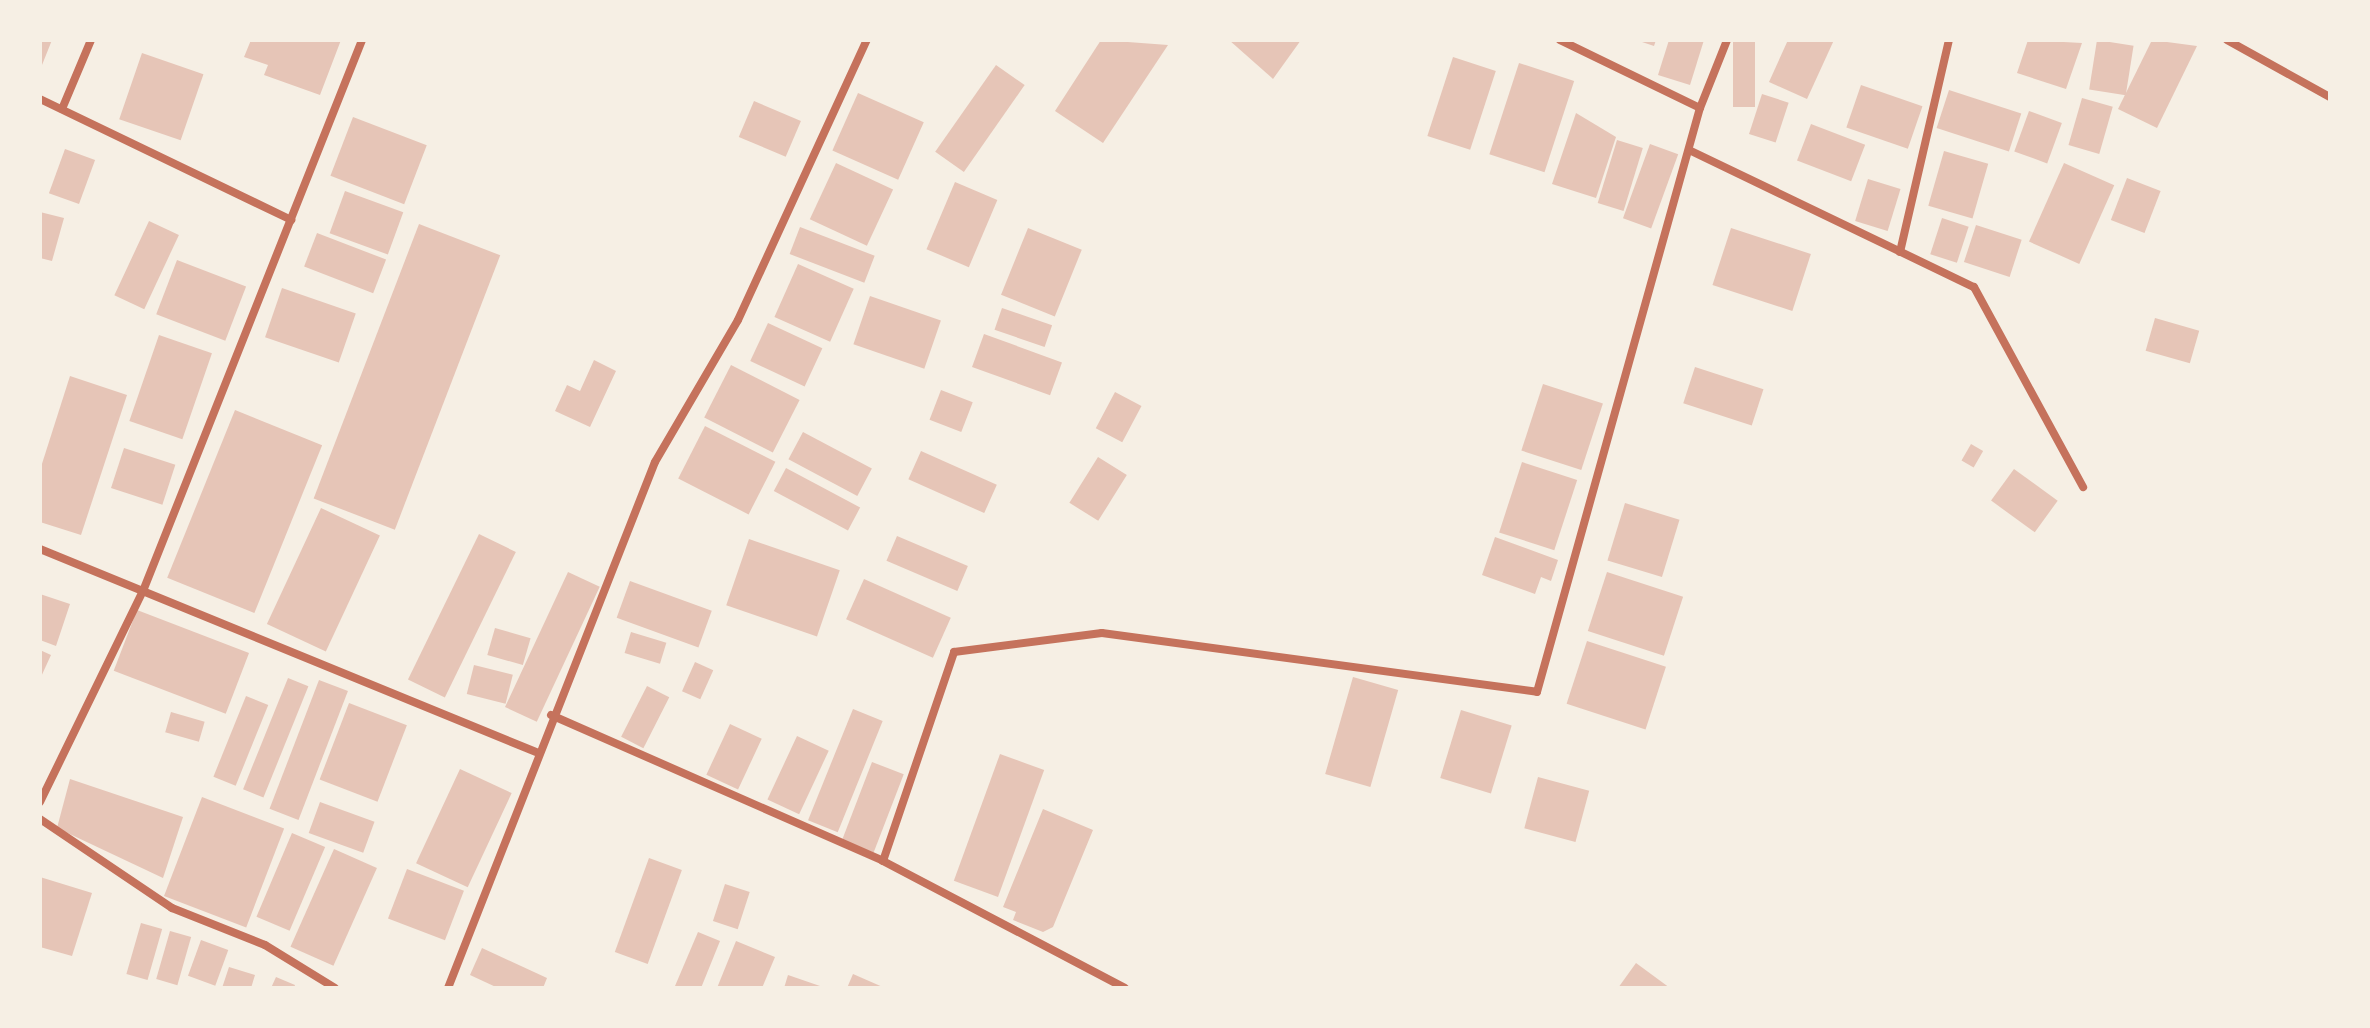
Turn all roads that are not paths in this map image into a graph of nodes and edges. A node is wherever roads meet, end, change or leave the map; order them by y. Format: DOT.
graph roads {
  1 [pos="91,40"];
  2 [pos="362,40"];
  3 [pos="867,40"];
  4 [pos="1560,40"];
  5 [pos="1727,40"];
  6 [pos="1949,40"];
  7 [pos="2227,40"];
  8 [pos="2330,97"];
  9 [pos="40,99"];
  10 [pos="1700,108"];
  11 [pos="62,109"];
  12 [pos="1689,150"];
  13 [pos="291,220"];
  14 [pos="1900,252"];
  15 [pos="2083,487"];
  16 [pos="40,549"];
  17 [pos="143,591"];
  18 [pos="551,715"];
  19 [pos="536,752"];
  20 [pos="40,802"];
  21 [pos="40,819"];
  22 [pos="883,861"];
  23 [pos="335,988"];
  24 [pos="448,988"];
  25 [pos="1125,988"];
  1 -- 11 [label="street"];
  2 -- 13 [label="street"];
  3 -- 18 [label="street"];
  4 -- 10 [label="street"];
  5 -- 10 [label="street"];
  6 -- 14 [label="street"];
  7 -- 8 [label="street"];
  9 -- 11 [label="street"];
  10 -- 12 [label="street"];
  11 -- 13 [label="street"];
  12 -- 14 [label="street"];
  12 -- 22 [label="street"];
  13 -- 17 [label="street"];
  14 -- 15 [label="street"];
  16 -- 17 [label="street"];
  17 -- 19 [label="street"];
  17 -- 20 [label="street"];
  18 -- 19 [label="street"];
  18 -- 22 [label="street"];
  19 -- 24 [label="street"];
  21 -- 23 [label="street"];
  22 -- 25 [label="street"];
}
